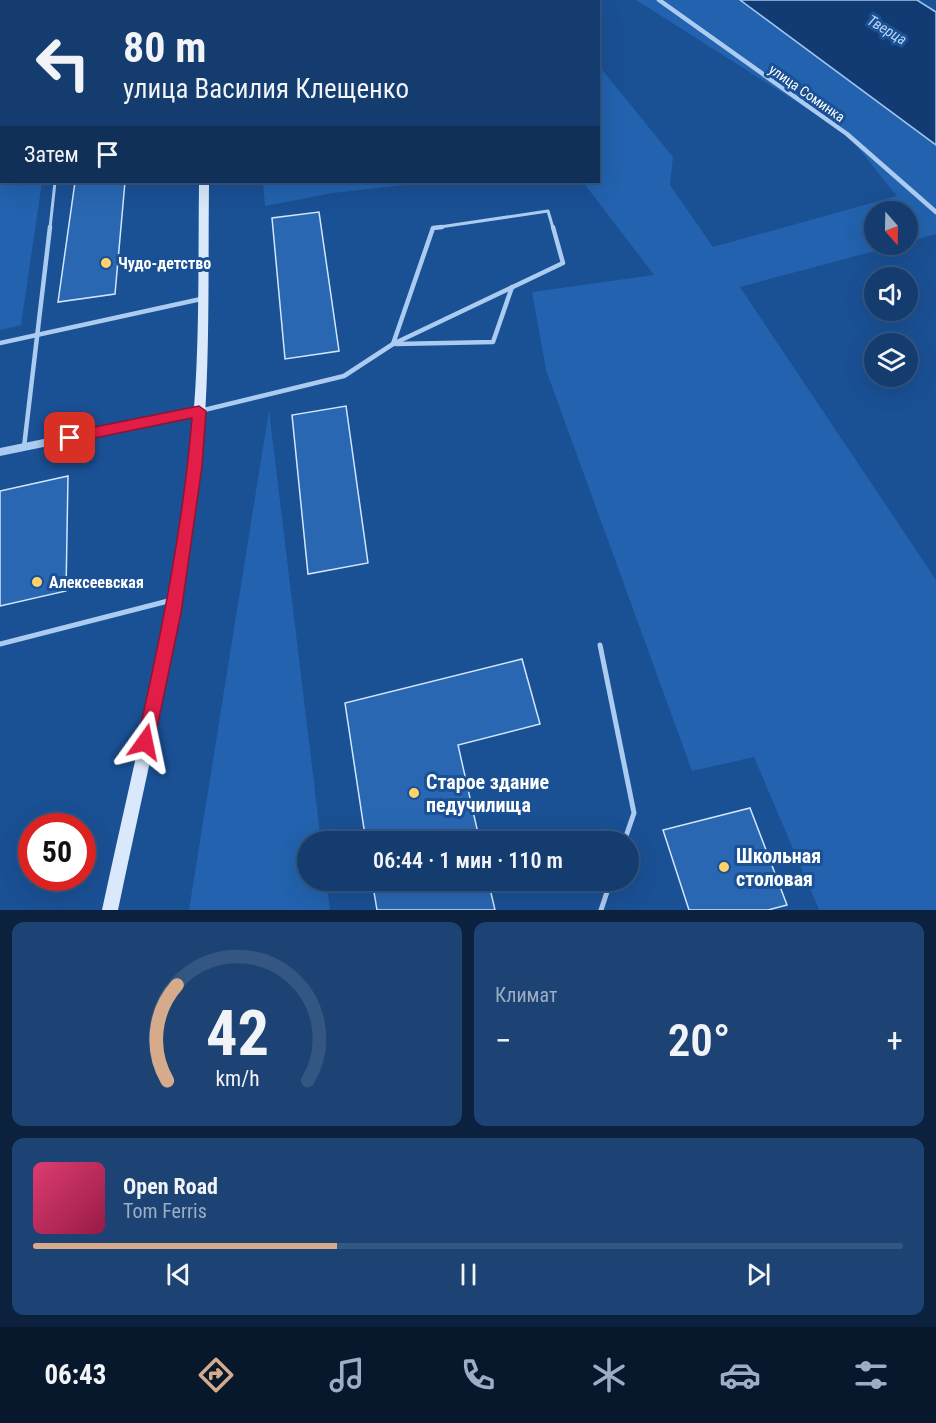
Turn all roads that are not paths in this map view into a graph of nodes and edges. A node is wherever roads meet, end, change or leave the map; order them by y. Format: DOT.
graph roads {
  1 [pos="658,0"];
  2 [pos="55,183"];
  3 [pos="204,183"];
  4 [pos="936,212"];
  5 [pos="512,287"];
  6 [pos="201,299"];
  7 [pos="37,334"];
  8 [pos="0,343"];
  9 [pos="393,344"];
  10 [pos="199,411"];
  11 [pos="24,447"];
  12 [pos="0,452"];
  13 [pos="176,599"];
  14 [pos="0,644"];
  15 [pos="600,645"];
  16 [pos="628,831"];
  17 [pos="607,891"];
  18 [pos="110,910"];
  19 [pos="601,910"];
  1 -- 4 [label="street, улица Соминка"];
  2 -- 7 [label="lane"];
  3 -- 6 [label="main road"];
  5 -- 9 [label="lane"];
  5 -- 9 [label="lane"];
  5 -- 9 [label="lane"];
  6 -- 7 [label="lane"];
  6 -- 10 [label="main road"];
  7 -- 8 [label="lane"];
  7 -- 11 [label="lane"];
  9 -- 10 [label="lane"];
  10 -- 11 [label="street"];
  10 -- 13 [label="main road"];
  11 -- 12 [label="street"];
  13 -- 14 [label="lane"];
  13 -- 18 [label="main road"];
  15 -- 16 [label="lane"];
  17 -- 19 [label="lane"];
}
